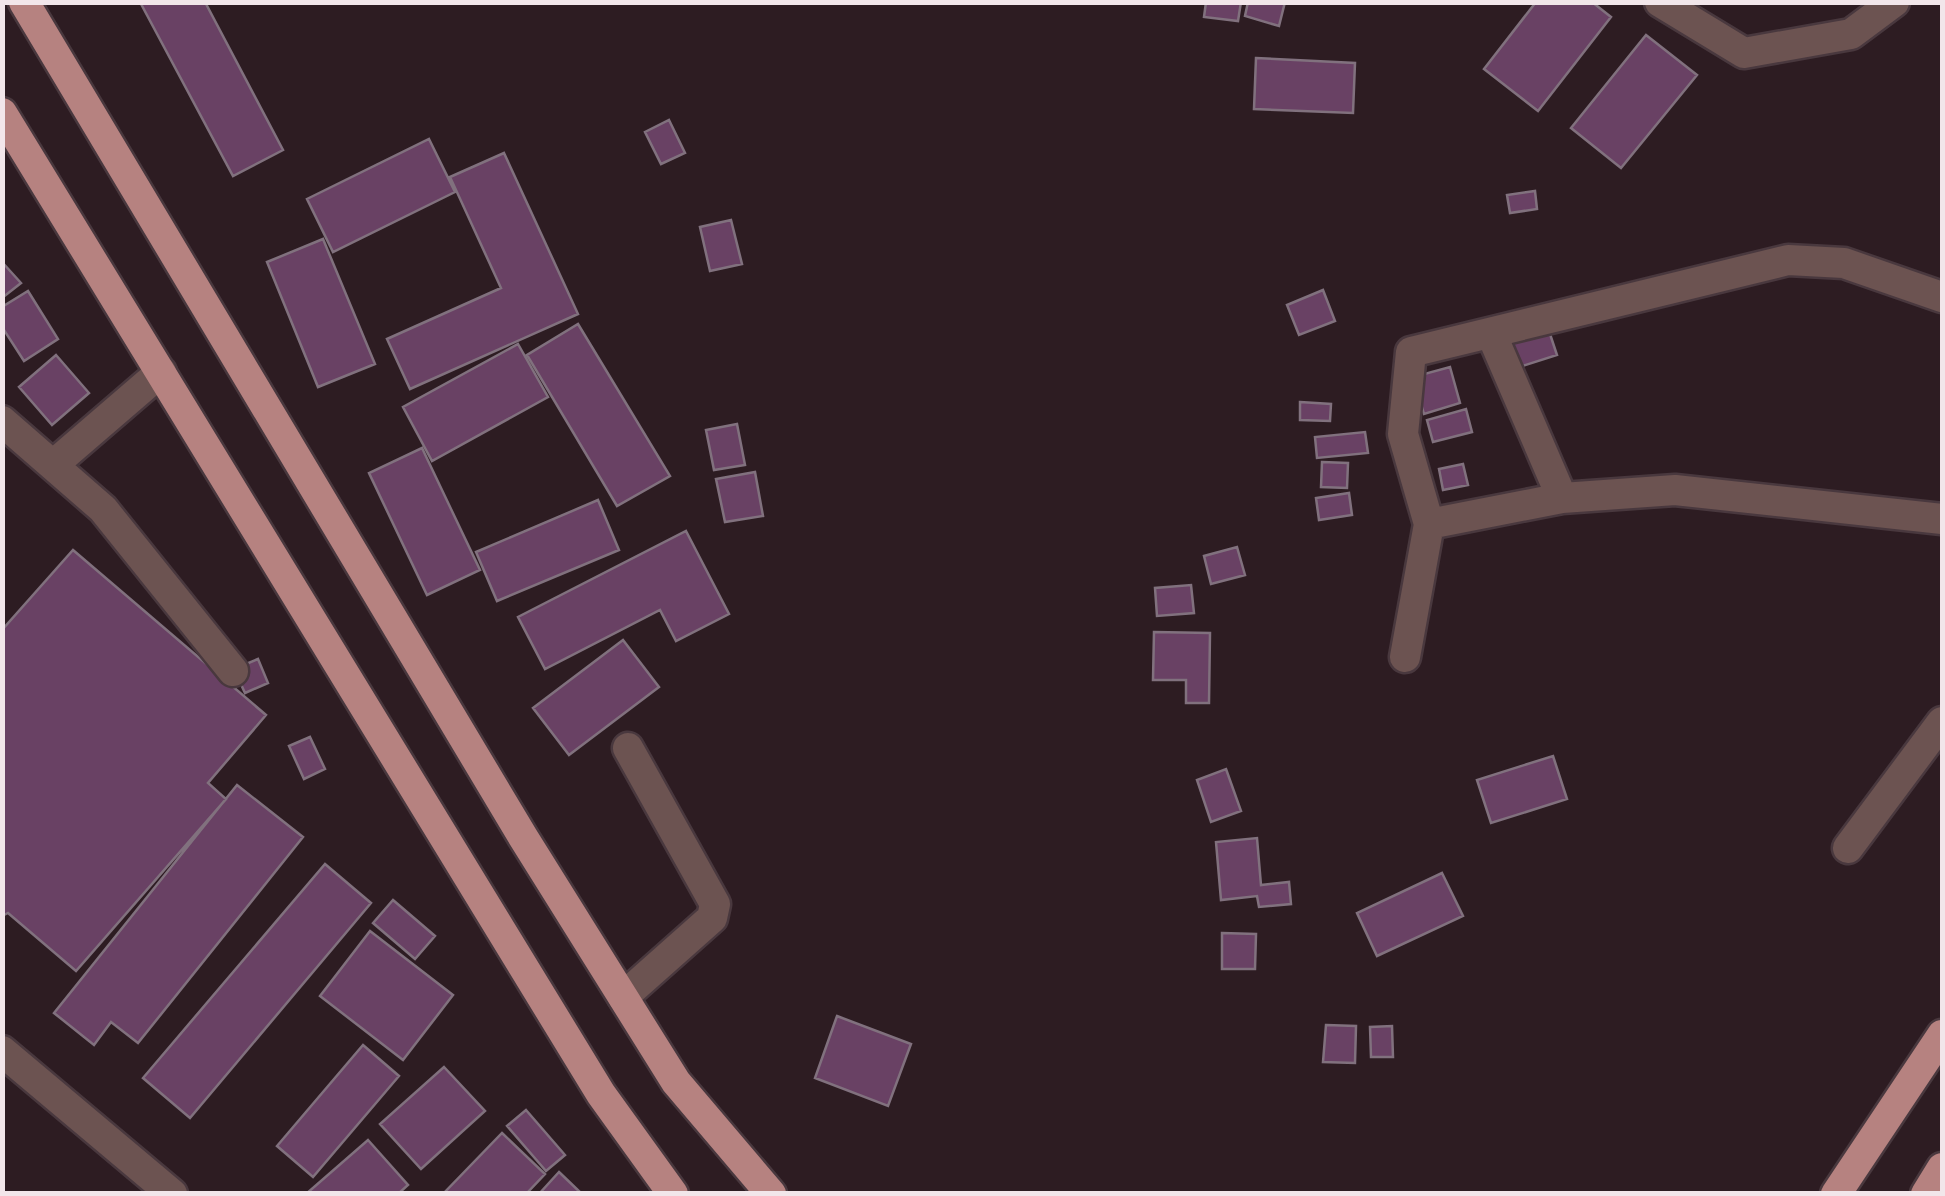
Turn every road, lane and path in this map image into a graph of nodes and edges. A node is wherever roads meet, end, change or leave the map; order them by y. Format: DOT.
graph roads {
  1 [pos="24,2"];
  2 [pos="1660,2"];
  3 [pos="1894,2"];
  4 [pos="2,113"];
  5 [pos="1942,297"];
  6 [pos="1491,332"];
  7 [pos="161,372"];
  8 [pos="5,428"];
  9 [pos="53,465"];
  10 [pos="1562,498"];
  11 [pos="1942,519"];
  12 [pos="1429,524"];
  13 [pos="1404,657"];
  14 [pos="233,671"];
  15 [pos="1942,722"];
  16 [pos="628,748"];
  17 [pos="1848,848"];
  18 [pos="623,998"];
  19 [pos="1942,1035"];
  20 [pos="2,1050"];
  21 [pos="1942,1168"];
  22 [pos="172,1194"];
  23 [pos="673,1194"];
  24 [pos="771,1194"];
  25 [pos="1836,1194"];
  26 [pos="1926,1194"];
  1 -- 18 [label="main road"];
  2 -- 3 [label="street"];
  4 -- 7 [label="main road"];
  5 -- 6 [label="street"];
  6 -- 10 [label="street"];
  6 -- 12 [label="street"];
  7 -- 9 [label="street"];
  7 -- 23 [label="main road"];
  8 -- 9 [label="street"];
  9 -- 14 [label="street"];
  10 -- 11 [label="street"];
  10 -- 12 [label="street"];
  12 -- 13 [label="street"];
  15 -- 17 [label="street"];
  16 -- 18 [label="street"];
  18 -- 24 [label="main road"];
  19 -- 25 [label="main road"];
  20 -- 22 [label="street"];
  21 -- 26 [label="main road"];
}
